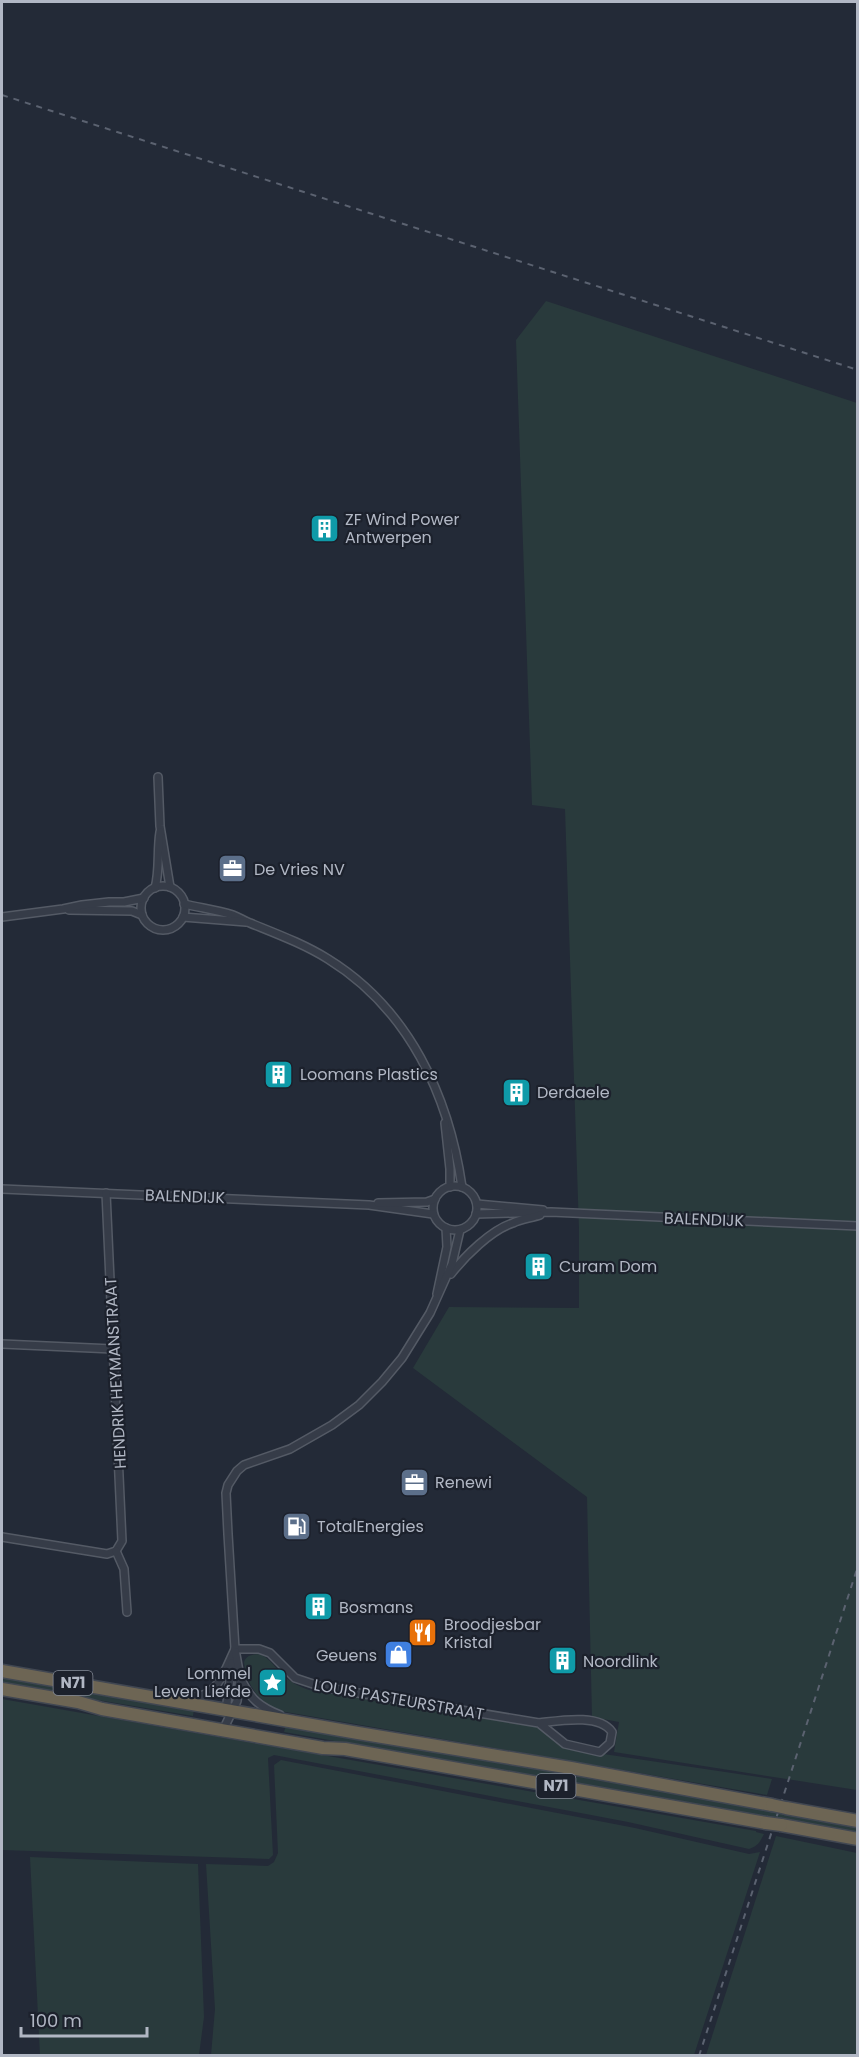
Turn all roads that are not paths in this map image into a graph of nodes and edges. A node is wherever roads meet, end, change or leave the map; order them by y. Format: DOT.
graph roads {
  1 [pos="158,777"];
  2 [pos="160,826"];
  3 [pos="155,888"];
  4 [pos="170,888"];
  5 [pos="144,898"];
  6 [pos="184,904"];
  7 [pos="63,909"];
  8 [pos="142,915"];
  9 [pos="2,917"];
  10 [pos="183,917"];
  11 [pos="247,922"];
  12 [pos="445,1117"];
  13 [pos="450,1187"];
  14 [pos="462,1187"];
  15 [pos="2,1189"];
  16 [pos="106,1193"];
  17 [pos="435,1199"];
  18 [pos="477,1204"];
  19 [pos="369,1205"];
  20 [pos="551,1212"];
  21 [pos="434,1214"];
  22 [pos="476,1214"];
  23 [pos="858,1226"];
  24 [pos="446,1228"];
  25 [pos="460,1230"];
  26 [pos="446,1281"];
  27 [pos="437,1296"];
  28 [pos="2,1344"];
  29 [pos="113,1349"];
  30 [pos="2,1537"];
  31 [pos="116,1551"];
  32 [pos="127,1612"];
  33 [pos="235,1649"];
  34 [pos="2,1671"];
  35 [pos="240,1677"];
  36 [pos="2,1689"];
  37 [pos="145,1696"];
  38 [pos="78,1702"];
  39 [pos="229,1711"];
  40 [pos="298,1723"];
  41 [pos="539,1723"];
  42 [pos="226,1724"];
  43 [pos="345,1749"];
  44 [pos="858,1821"];
  45 [pos="858,1839"];
  1 -- 2 [label="street"];
  2 -- 3 [label="street"];
  2 -- 4 [label="street"];
  3 -- 4 [label="street"];
  3 -- 5 [label="street"];
  4 -- 6 [label="street"];
  5 -- 7 [label="street"];
  5 -- 8 [label="street"];
  6 -- 10 [label="street"];
  6 -- 11 [label="street"];
  7 -- 8 [label="street"];
  7 -- 9 [label="street"];
  8 -- 10 [label="street"];
  10 -- 11 [label="street"];
  11 -- 12 [label="street"];
  12 -- 13 [label="street"];
  12 -- 14 [label="street"];
  13 -- 14 [label="street"];
  13 -- 17 [label="street"];
  14 -- 18 [label="street"];
  15 -- 16 [label="street, BALENDIJK"];
  16 -- 19 [label="street, BALENDIJK"];
  16 -- 29 [label="street, HENDRIK HEYMANSTRAAT"];
  17 -- 19 [label="street, BALENDIJK"];
  17 -- 21 [label="street"];
  18 -- 20 [label="street"];
  18 -- 22 [label="street"];
  19 -- 21 [label="street, BALENDIJK"];
  20 -- 22 [label="street"];
  20 -- 23 [label="street, BALENDIJK"];
  20 -- 26 [label="street"];
  21 -- 24 [label="street"];
  22 -- 25 [label="street"];
  24 -- 25 [label="street"];
  24 -- 27 [label="street"];
  25 -- 26 [label="street"];
  26 -- 27 [label="street"];
  27 -- 33 [label="street"];
  28 -- 29 [label="street"];
  29 -- 31 [label="street, HENDRIK HEYMANSTRAAT"];
  30 -- 31 [label="street"];
  31 -- 32 [label="street"];
  33 -- 35 [label="street"];
  33 -- 37 [label="street"];
  33 -- 39 [label="street"];
  33 -- 41 [label="street, LOUIS PASTEURSTRAAT"];
  34 -- 37 [label="highway, N71"];
  35 -- 39 [label="street"];
  35 -- 40 [label="street"];
  36 -- 38 [label="highway, N71"];
  37 -- 39 [label="highway, N71"];
  38 -- 42 [label="highway, N71"];
  38 -- 43 [label="highway, N71"];
  39 -- 40 [label="highway, N71"];
  39 -- 42 [label="street"];
  40 -- 44 [label="highway, N71, bridge"];
  41 -- 41 [label="street, LOUIS PASTEURSTRAAT"];
  42 -- 43 [label="highway, N71"];
  43 -- 45 [label="highway, N71, bridge"];
}
